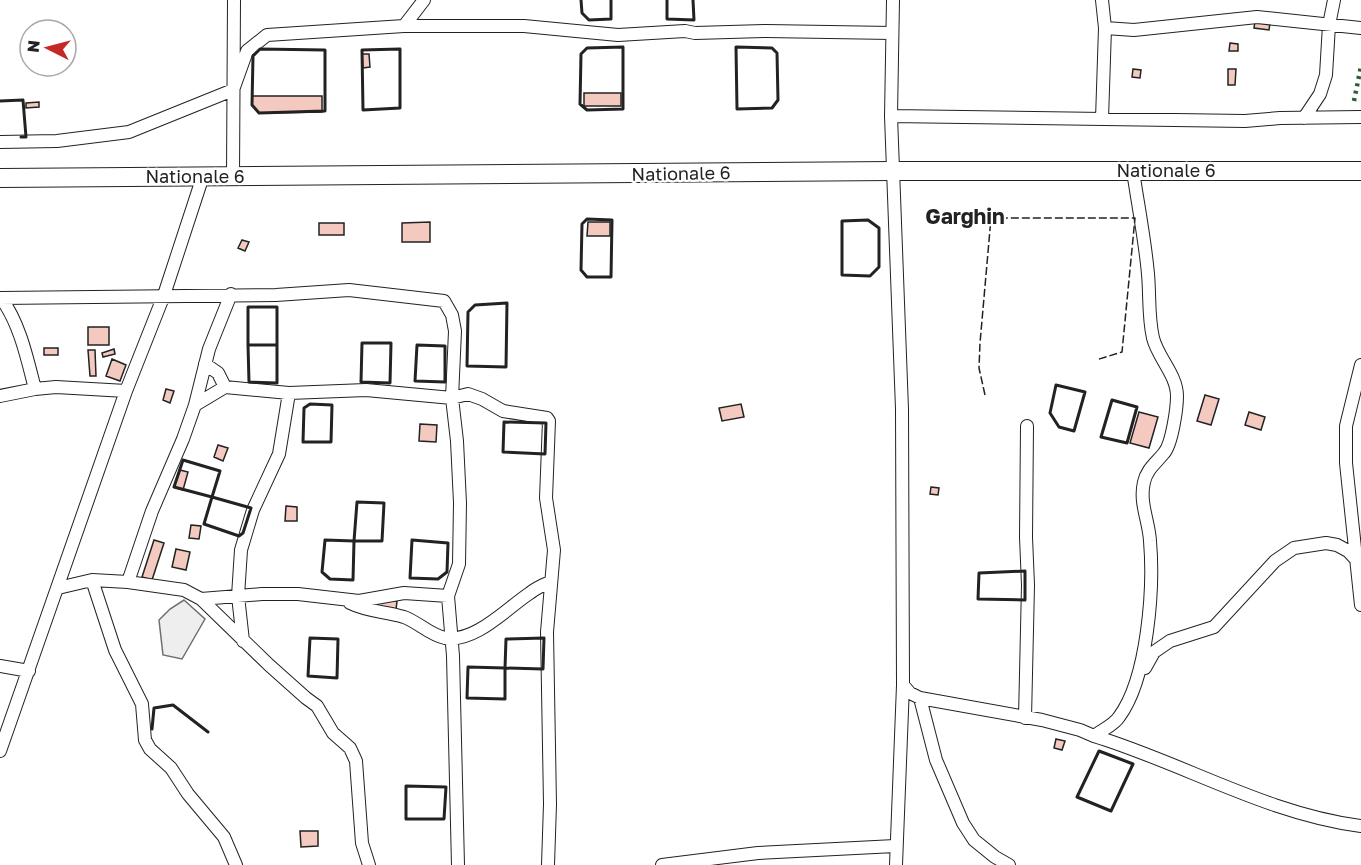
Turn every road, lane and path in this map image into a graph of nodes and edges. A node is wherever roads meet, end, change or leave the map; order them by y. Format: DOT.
graph roads {
  1 [pos="234,0"];
  2 [pos="424,0"];
  3 [pos="893,0"];
  4 [pos="1102,0"];
  5 [pos="1334,0"];
  6 [pos="1329,25"];
  7 [pos="404,26"];
  8 [pos="1105,28"];
  9 [pos="1361,28"];
  10 [pos="892,33"];
  11 [pos="233,90"];
  12 [pos="891,116"];
  13 [pos="1361,117"];
  14 [pos="1304,118"];
  15 [pos="1102,119"];
  16 [pos="0,142"];
  17 [pos="892,171"];
  18 [pos="1133,171"];
  19 [pos="1361,171"];
  20 [pos="203,176"];
  21 [pos="233,176"];
  22 [pos="0,178"];
  23 [pos="231,294"];
  24 [pos="164,295"];
  25 [pos="1,297"];
  26 [pos="205,364"];
  27 [pos="1361,365"];
  28 [pos="225,387"];
  29 [pos="35,389"];
  30 [pos="126,392"];
  31 [pos="289,393"];
  32 [pos="0,396"];
  33 [pos="452,398"];
  34 [pos="195,405"];
  35 [pos="1027,426"];
  36 [pos="1358,562"];
  37 [pos="92,580"];
  38 [pos="128,582"];
  39 [pos="550,582"];
  40 [pos="58,588"];
  41 [pos="238,596"];
  42 [pos="447,596"];
  43 [pos="201,599"];
  44 [pos="346,600"];
  45 [pos="1361,605"];
  46 [pos="451,638"];
  47 [pos="243,641"];
  48 [pos="0,666"];
  49 [pos="29,671"];
  50 [pos="1137,682"];
  51 [pos="903,685"];
  52 [pos="920,698"];
  53 [pos="1025,718"];
  54 [pos="4,726"];
  55 [pos="1094,736"];
  56 [pos="0,751"];
  57 [pos="1361,826"];
  58 [pos="895,846"];
  59 [pos="236,865"];
  60 [pos="369,865"];
  61 [pos="458,865"];
  62 [pos="548,865"];
  63 [pos="662,865"];
  64 [pos="896,865"];
  65 [pos="1009,865"];
  1 -- 11 [label="street"];
  2 -- 7 [label="street"];
  3 -- 10 [label="street"];
  4 -- 8 [label="street"];
  5 -- 6 [label="street"];
  6 -- 8 [label="street"];
  6 -- 9 [label="street"];
  6 -- 14 [label="street"];
  7 -- 10 [label="street"];
  7 -- 11 [label="street"];
  8 -- 15 [label="street"];
  10 -- 12 [label="street"];
  11 -- 16 [label="street"];
  11 -- 21 [label="street"];
  12 -- 15 [label="street"];
  12 -- 17 [label="street"];
  13 -- 14 [label="street"];
  14 -- 15 [label="street"];
  17 -- 18 [label="main road, Nationale 6"];
  17 -- 21 [label="main road, Nationale 6"];
  17 -- 51 [label="street"];
  18 -- 19 [label="main road, Nationale 6"];
  18 -- 50 [label="street"];
  20 -- 21 [label="main road, Nationale 6"];
  20 -- 22 [label="main road, Nationale 6"];
  20 -- 24 [label="street"];
  23 -- 24 [label="street"];
  23 -- 26 [label="street"];
  23 -- 33 [label="street"];
  24 -- 25 [label="street"];
  24 -- 30 [label="street"];
  25 -- 29 [label="street"];
  26 -- 28 [label="street"];
  26 -- 34 [label="street"];
  27 -- 36 [label="street"];
  28 -- 31 [label="street"];
  28 -- 34 [label="street"];
  29 -- 30 [label="street"];
  29 -- 32 [label="street"];
  30 -- 40 [label="street"];
  31 -- 33 [label="street"];
  31 -- 41 [label="street"];
  33 -- 39 [label="street"];
  33 -- 42 [label="street"];
  34 -- 38 [label="street"];
  35 -- 53 [label="street"];
  36 -- 45 [label="street"];
  36 -- 50 [label="street"];
  37 -- 38 [label="street"];
  37 -- 40 [label="street"];
  37 -- 59 [label="street"];
  38 -- 43 [label="street"];
  39 -- 46 [label="street"];
  39 -- 62 [label="street"];
  40 -- 49 [label="street"];
  41 -- 43 [label="street"];
  41 -- 44 [label="street"];
  41 -- 47 [label="street"];
  42 -- 44 [label="street"];
  42 -- 46 [label="street"];
  43 -- 47 [label="street"];
  44 -- 46 [label="street"];
  46 -- 61 [label="street"];
  47 -- 60 [label="street"];
  48 -- 49 [label="street"];
  49 -- 54 [label="street"];
  50 -- 55 [label="street"];
  51 -- 52 [label="street"];
  51 -- 58 [label="street"];
  52 -- 53 [label="street"];
  52 -- 65 [label="street"];
  53 -- 55 [label="street"];
  54 -- 56 [label="street"];
  55 -- 57 [label="street"];
  58 -- 63 [label="street"];
  58 -- 64 [label="street"];
}
